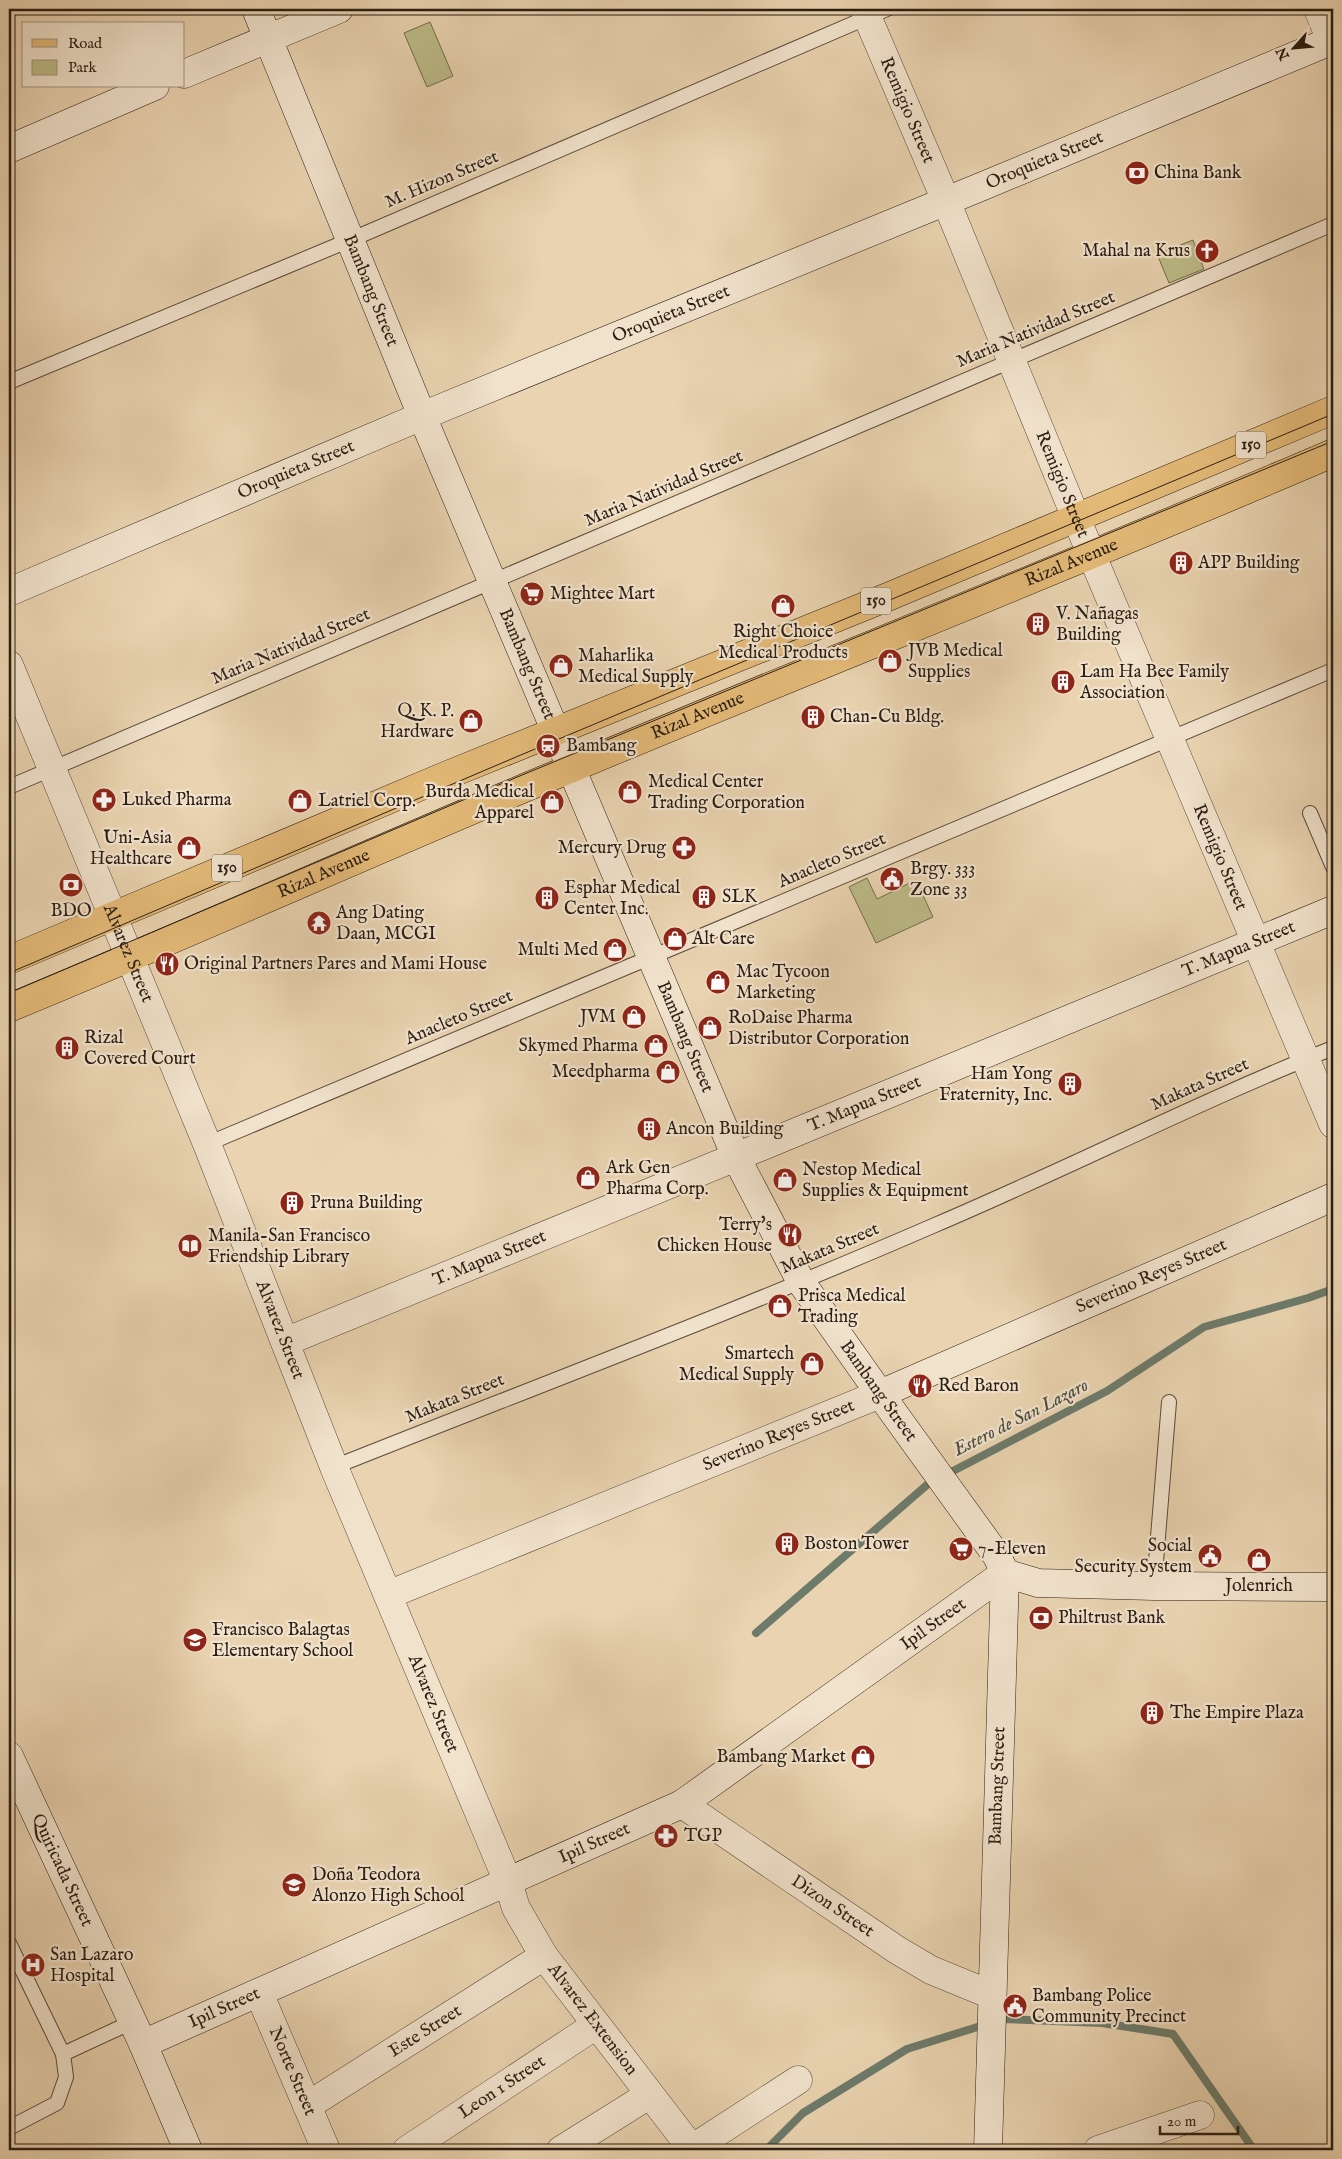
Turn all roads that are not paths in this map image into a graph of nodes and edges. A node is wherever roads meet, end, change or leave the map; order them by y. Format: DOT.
graph roads {
  1 [pos="256,9"];
  2 [pos="339,9"];
  3 [pos="1318,9"];
  4 [pos="873,12"];
  5 [pos="268,38"];
  6 [pos="1333,42"];
  7 [pos="185,74"];
  8 [pos="150,88"];
  9 [pos="9,149"];
  10 [pos="946,201"];
  11 [pos="1333,224"];
  12 [pos="350,240"];
  13 [pos="1012,361"];
  14 [pos="9,382"];
  15 [pos="1333,410"];
  16 [pos="422,416"];
  17 [pos="1333,453"];
  18 [pos="1076,518"];
  19 [pos="1092,556"];
  20 [pos="492,583"];
  21 [pos="9,592"];
  22 [pos="9,665"];
  23 [pos="1333,670"];
  24 [pos="556,731"];
  25 [pos="1170,739"];
  26 [pos="572,768"];
  27 [pos="53,769"];
  28 [pos="9,787"];
  29 [pos="1310,814"];
  30 [pos="1333,867"];
  31 [pos="1333,910"];
  32 [pos="113,916"];
  33 [pos="1257,942"];
  34 [pos="651,957"];
  35 [pos="131,958"];
  36 [pos="9,960"];
  37 [pos="9,1008"];
  38 [pos="1333,1048"];
  39 [pos="1306,1059"];
  40 [pos="1333,1124"];
  41 [pos="207,1144"];
  42 [pos="736,1158"];
  43 [pos="1333,1197"];
  44 [pos="801,1282"];
  45 [pos="285,1342"];
  46 [pos="880,1394"];
  47 [pos="1169,1402"];
  48 [pos="334,1467"];
  49 [pos="1005,1573"];
  50 [pos="1154,1586"];
  51 [pos="1333,1587"];
  52 [pos="388,1595"];
  53 [pos="9,1756"];
  54 [pos="682,1804"];
  55 [pos="508,1882"];
  56 [pos="9,1943"];
  57 [pos="544,1956"];
  58 [pos="259,1993"];
  59 [pos="992,1999"];
  60 [pos="596,2025"];
  61 [pos="138,2033"];
  62 [pos="63,2054"];
  63 [pos="798,2080"];
  64 [pos="649,2095"];
  65 [pos="308,2106"];
  66 [pos="1200,2115"];
  67 [pos="9,2128"];
  68 [pos="188,2150"];
  69 [pos="326,2150"];
  70 [pos="407,2150"];
  71 [pos="561,2150"];
  72 [pos="691,2150"];
  73 [pos="988,2150"];
  74 [pos="1098,2150"];
  1 -- 5 [label="street, Bambang Street"];
  2 -- 5 [label="street"];
  3 -- 6 [label="street"];
  4 -- 10 [label="street, Remigio Street"];
  4 -- 12 [label="lane, M. Hizon Street"];
  5 -- 7 [label="street"];
  5 -- 12 [label="street, Bambang Street"];
  6 -- 10 [label="street, Oroquieta Street"];
  8 -- 9 [label="street"];
  10 -- 13 [label="street, Remigio Street"];
  10 -- 16 [label="street, Oroquieta Street"];
  11 -- 13 [label="lane, Maria Natividad Street"];
  12 -- 14 [label="lane, M. Hizon Street"];
  12 -- 16 [label="street, Bambang Street"];
  13 -- 18 [label="street, Remigio Street"];
  13 -- 20 [label="lane, Maria Natividad Street"];
  15 -- 18 [label="main road, 150"];
  16 -- 20 [label="street, Bambang Street"];
  16 -- 21 [label="street, Oroquieta Street"];
  17 -- 19 [label="main road, Rizal Avenue / 150"];
  18 -- 19 [label="street, Remigio Street"];
  18 -- 24 [label="main road, 150"];
  19 -- 25 [label="street, Remigio Street"];
  19 -- 26 [label="main road, Rizal Avenue / 150"];
  20 -- 24 [label="street, Bambang Street"];
  20 -- 27 [label="lane, Maria Natividad Street"];
  22 -- 27 [label="street, Alvarez Street"];
  23 -- 25 [label="lane, Anacleto Street"];
  24 -- 26 [label="street, Bambang Street"];
  24 -- 32 [label="main road, 150"];
  25 -- 33 [label="street, Remigio Street"];
  25 -- 34 [label="lane, Anacleto Street"];
  26 -- 34 [label="street, Bambang Street"];
  26 -- 35 [label="main road, Rizal Avenue / 150"];
  27 -- 28 [label="lane, Maria Natividad Street"];
  27 -- 32 [label="street, Alvarez Street"];
  29 -- 30 [label="lane"];
  31 -- 33 [label="street, T. Mapua Street"];
  32 -- 35 [label="street, Alvarez Street"];
  32 -- 36 [label="main road, 150"];
  33 -- 39 [label="street, Remigio Street"];
  33 -- 42 [label="street, T. Mapua Street"];
  34 -- 41 [label="lane, Anacleto Street"];
  34 -- 42 [label="street, Bambang Street"];
  35 -- 37 [label="main road, Rizal Avenue / 150"];
  35 -- 41 [label="street, Alvarez Street"];
  38 -- 39 [label="lane, Makata Street"];
  39 -- 40 [label="street, Remigio Street"];
  39 -- 44 [label="lane, Makata Street"];
  41 -- 45 [label="street, Alvarez Street"];
  42 -- 44 [label="street, Bambang Street"];
  42 -- 45 [label="street, T. Mapua Street"];
  43 -- 46 [label="street, Severino Reyes Street"];
  44 -- 46 [label="street, Bambang Street"];
  44 -- 48 [label="lane, Makata Street"];
  45 -- 48 [label="street, Alvarez Street"];
  46 -- 49 [label="street, Bambang Street"];
  46 -- 52 [label="street, Severino Reyes Street"];
  47 -- 50 [label="lane"];
  48 -- 52 [label="street, Alvarez Street"];
  49 -- 50 [label="street"];
  49 -- 54 [label="street, Ipil Street"];
  49 -- 59 [label="street, Bambang Street"];
  50 -- 51 [label="street"];
  52 -- 55 [label="street, Alvarez Street"];
  53 -- 61 [label="street, Quiricada Street"];
  54 -- 55 [label="street, Ipil Street"];
  54 -- 59 [label="street, Dizon Street"];
  55 -- 57 [label="street, Alvarez Extension"];
  55 -- 58 [label="street, Ipil Street"];
  56 -- 62 [label="lane"];
  57 -- 60 [label="street, Alvarez Extension"];
  57 -- 65 [label="street, Este Street"];
  58 -- 61 [label="street, Ipil Street"];
  58 -- 65 [label="street, Norte Street"];
  59 -- 73 [label="street, Bambang Street"];
  60 -- 64 [label="street, Alvarez Extension"];
  60 -- 70 [label="street, Leon 1 Street"];
  61 -- 62 [label="lane"];
  61 -- 68 [label="street, Quiricada Street"];
  62 -- 67 [label="lane"];
  63 -- 72 [label="street"];
  64 -- 71 [label="street"];
  64 -- 72 [label="street, Alvarez Extension"];
  65 -- 69 [label="street, Norte Street"];
  66 -- 74 [label="street"];
}
